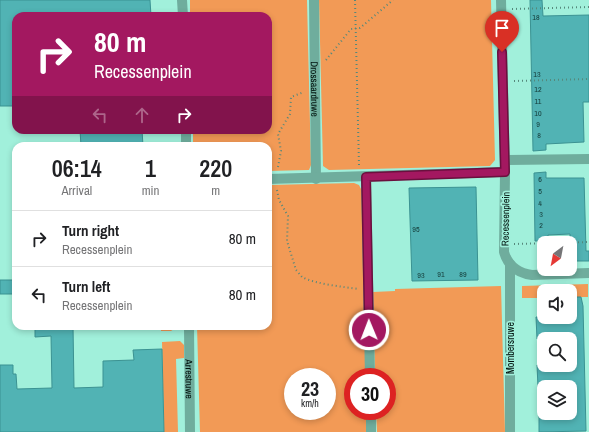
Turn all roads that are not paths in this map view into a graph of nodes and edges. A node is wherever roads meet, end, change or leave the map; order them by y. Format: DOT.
graph roads {
  1 [pos="182,0"];
  2 [pos="314,0"];
  3 [pos="501,5"];
  4 [pos="183,12"];
  5 [pos="589,158"];
  6 [pos="505,160"];
  7 [pos="505,172"];
  8 [pos="363,177"];
  9 [pos="272,179"];
  10 [pos="316,179"];
  11 [pos="510,264"];
  12 [pos="589,273"];
  13 [pos="189,330"];
  14 [pos="370,368"];
  15 [pos="371,420"];
  16 [pos="190,432"];
  17 [pos="371,432"];
  18 [pos="510,432"];
  1 -- 4 [label="street"];
  2 -- 10 [label="street, Drossaardruwe"];
  3 -- 6 [label="street, Recessenplein"];
  5 -- 6 [label="street"];
  6 -- 7 [label="street, Recessenplein"];
  7 -- 8 [label="street"];
  7 -- 11 [label="street, Recessenplein"];
  8 -- 10 [label="street"];
  8 -- 14 [label="street"];
  9 -- 10 [label="street"];
  11 -- 12 [label="street"];
  11 -- 18 [label="street, Mombersruwe"];
  13 -- 16 [label="street, Arrestruwe"];
  15 -- 17 [label="street"];
}
